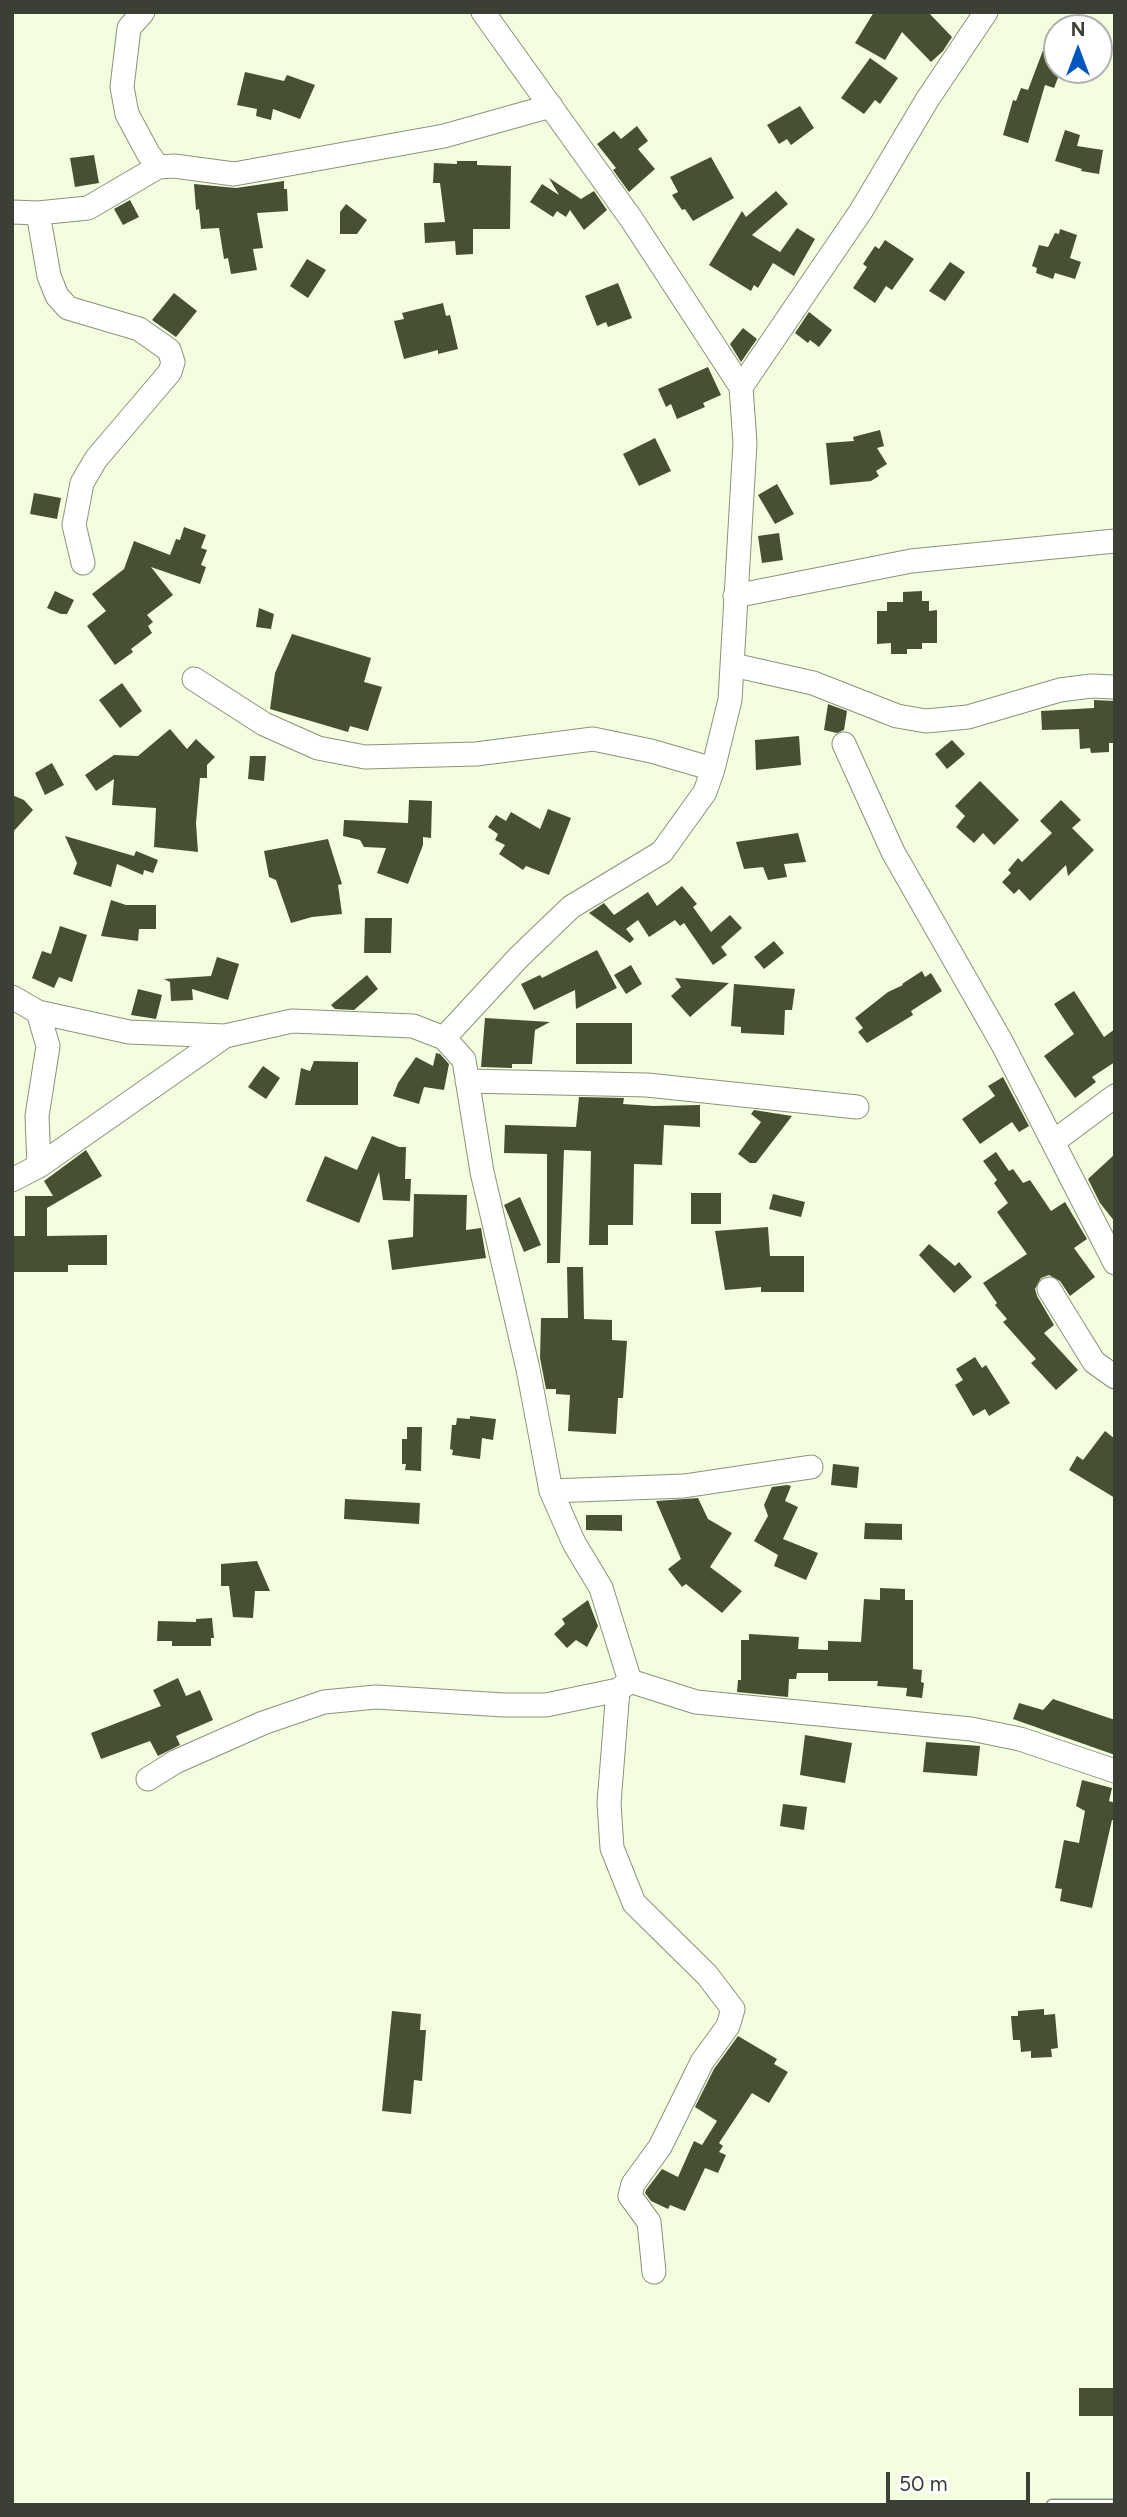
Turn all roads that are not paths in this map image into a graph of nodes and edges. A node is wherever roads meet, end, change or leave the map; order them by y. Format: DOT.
graph roads {
  1 [pos="143,12"];
  2 [pos="483,12"];
  3 [pos="986,12"];
  4 [pos="551,106"];
  5 [pos="158,167"];
  6 [pos="13,211"];
  7 [pos="38,213"];
  8 [pos="741,387"];
  9 [pos="1115,541"];
  10 [pos="83,563"];
  11 [pos="735,596"];
  12 [pos="733,665"];
  13 [pos="194,679"];
  14 [pos="1115,687"];
  15 [pos="844,744"];
  16 [pos="713,769"];
  17 [pos="12,997"];
  18 [pos="38,1012"];
  19 [pos="225,1036"];
  20 [pos="444,1038"];
  21 [pos="467,1082"];
  22 [pos="1115,1096"];
  23 [pos="857,1107"];
  24 [pos="1053,1142"];
  25 [pos="39,1166"];
  26 [pos="12,1180"];
  27 [pos="1115,1264"];
  28 [pos="1049,1289"];
  29 [pos="1115,1377"];
  30 [pos="811,1468"];
  31 [pos="551,1490"];
  32 [pos="624,1685"];
  33 [pos="1115,1771"];
  34 [pos="148,1779"];
  35 [pos="654,2272"];
  36 [pos="1052,2505"];
  37 [pos="1114,2505"];
  1 -- 5 [label="street"];
  2 -- 4 [label="street"];
  3 -- 8 [label="street"];
  4 -- 5 [label="street"];
  4 -- 8 [label="street"];
  5 -- 7 [label="street"];
  6 -- 7 [label="street"];
  7 -- 10 [label="street"];
  8 -- 11 [label="street"];
  9 -- 11 [label="street"];
  11 -- 12 [label="street"];
  12 -- 14 [label="street"];
  12 -- 16 [label="street"];
  13 -- 16 [label="street"];
  15 -- 24 [label="street"];
  16 -- 20 [label="street"];
  17 -- 18 [label="street"];
  18 -- 19 [label="street"];
  18 -- 25 [label="street"];
  19 -- 20 [label="street"];
  19 -- 25 [label="street"];
  20 -- 21 [label="street"];
  21 -- 23 [label="street"];
  21 -- 31 [label="street"];
  22 -- 24 [label="street"];
  24 -- 27 [label="street"];
  25 -- 26 [label="street"];
  28 -- 29 [label="street"];
  30 -- 31 [label="street"];
  31 -- 32 [label="street"];
  32 -- 33 [label="street"];
  32 -- 34 [label="street"];
  32 -- 35 [label="street"];
  36 -- 37 [label="lane"];
}
